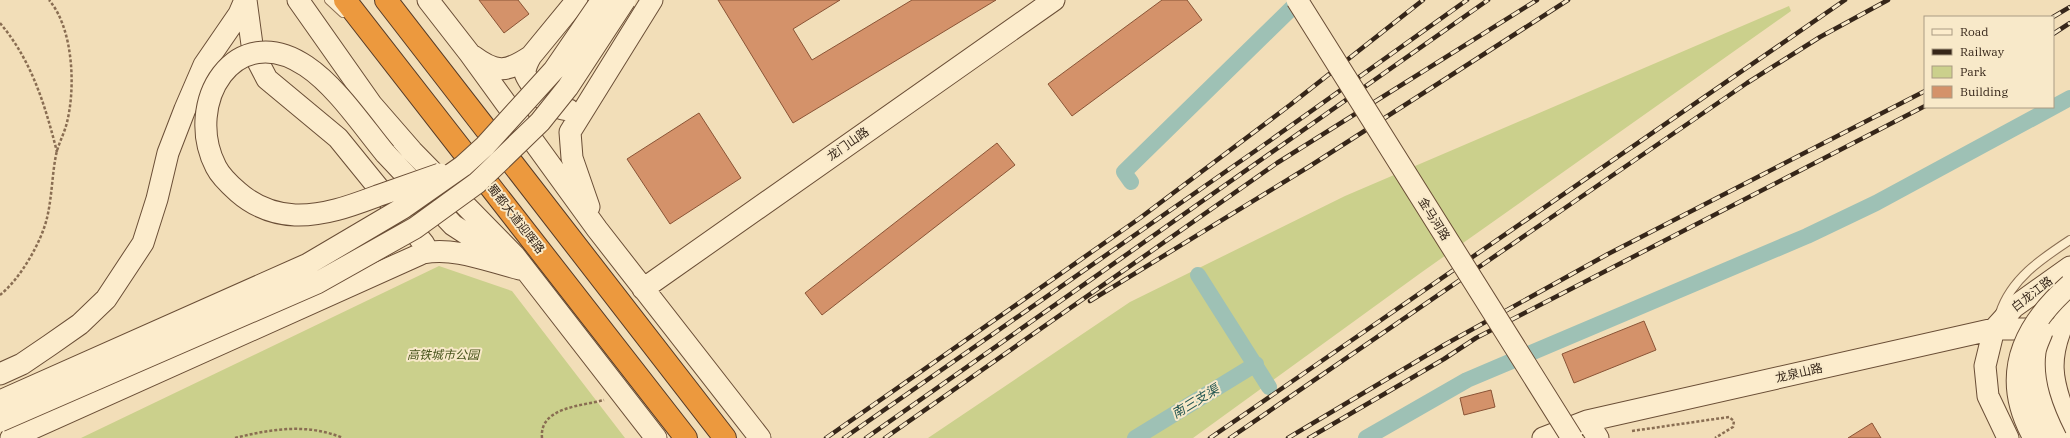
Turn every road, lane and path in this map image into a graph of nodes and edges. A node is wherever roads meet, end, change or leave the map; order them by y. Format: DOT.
graph roads {
  1 [pos="49,0"];
  2 [pos="246,0"];
  3 [pos="298,0"];
  4 [pos="329,0"];
  5 [pos="345,0"];
  6 [pos="386,0"];
  7 [pos="390,0"];
  8 [pos="428,0"];
  9 [pos="577,0"];
  10 [pos="602,0"];
  11 [pos="625,0"];
  12 [pos="652,0"];
  13 [pos="1054,0"];
  14 [pos="1297,0"];
  15 [pos="0,23"];
  16 [pos="407,26"];
  17 [pos="470,54"];
  18 [pos="532,56"];
  19 [pos="395,63"];
  20 [pos="585,106"];
  21 [pos="57,152"];
  22 [pos="463,166"];
  23 [pos="597,229"];
  24 [pos="2070,240"];
  25 [pos="440,250"];
  26 [pos="2070,267"];
  27 [pos="520,269"];
  28 [pos="2070,285"];
  29 [pos="642,289"];
  30 [pos="2070,289"];
  31 [pos="0,295"];
  32 [pos="2070,309"];
  33 [pos="1994,329"];
  34 [pos="2059,329"];
  35 [pos="576,332"];
  36 [pos="0,374"];
  37 [pos="606,400"];
  38 [pos="0,401"];
  39 [pos="0,421"];
  40 [pos="2070,428"];
  41 [pos="1592,429"];
  42 [pos="1625,432"];
  43 [pos="758,436"];
  44 [pos="11,438"];
  45 [pos="235,438"];
  46 [pos="343,438"];
  47 [pos="542,438"];
  48 [pos="656,438"];
  49 [pos="686,438"];
  50 [pos="725,438"];
  51 [pos="1545,438"];
  52 [pos="1572,438"];
  53 [pos="1716,438"];
  54 [pos="2008,438"];
  55 [pos="2034,438"];
  56 [pos="2056,438"];
  1 -- 21 [label="path"];
  2 -- 25 [label="street"];
  2 -- 36 [label="street"];
  3 -- 35 [label="street"];
  4 -- 19 [label="lane"];
  5 -- 19 [label="highway, 蜀都大道迎晖路"];
  6 -- 16 [label="highway"];
  7 -- 16 [label="lane"];
  8 -- 17 [label="street"];
  9 -- 18 [label="street"];
  10 -- 22 [label="street, bridge"];
  11 -- 39 [label="street, bridge"];
  12 -- 20 [label="street"];
  13 -- 29 [label="street, 龙门山路"];
  14 -- 52 [label="street, 金马河路, bridge"];
  15 -- 21 [label="path"];
  16 -- 50 [label="highway"];
  17 -- 18 [label="street"];
  17 -- 23 [label="street"];
  18 -- 20 [label="street"];
  19 -- 49 [label="highway, 蜀都大道迎晖路"];
  20 -- 23 [label="street"];
  21 -- 31 [label="path"];
  22 -- 27 [label="street, bridge"];
  22 -- 38 [label="street, bridge"];
  23 -- 29 [label="street"];
  24 -- 33 [label="lane"];
  25 -- 27 [label="street"];
  25 -- 44 [label="street"];
  26 -- 33 [label="street, 白龙江路"];
  27 -- 35 [label="street"];
  28 -- 55 [label="street, bridge"];
  29 -- 43 [label="street"];
  30 -- 56 [label="street, bridge"];
  32 -- 34 [label="street"];
  33 -- 34 [label="street, 龙泉山路"];
  33 -- 41 [label="street, 龙泉山路"];
  33 -- 54 [label="street, 白龙江路"];
  34 -- 40 [label="street"];
  35 -- 48 [label="street"];
  37 -- 47 [label="path"];
  41 -- 51 [label="street, 龙泉山路"];
  42 -- 53 [label="path"];
  45 -- 46 [label="path"];
}
